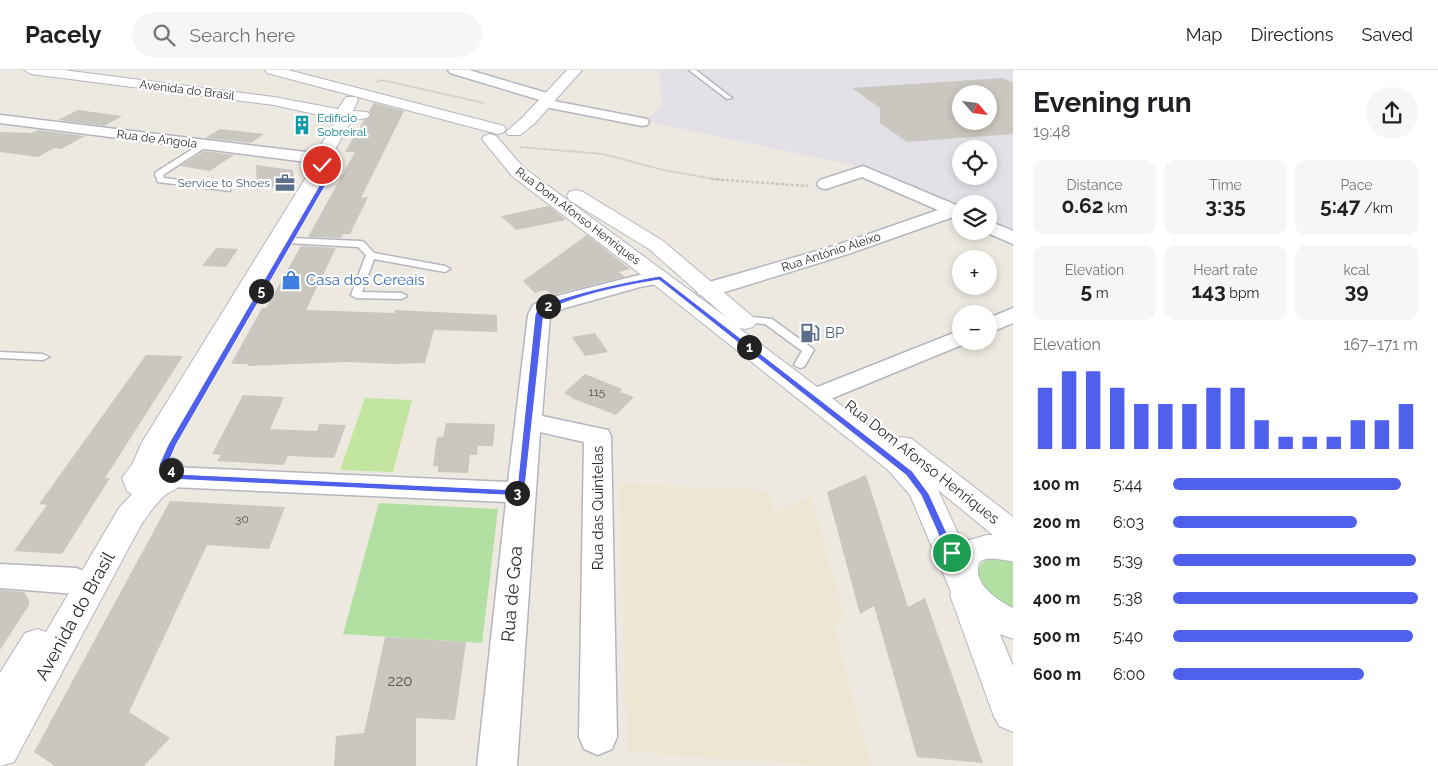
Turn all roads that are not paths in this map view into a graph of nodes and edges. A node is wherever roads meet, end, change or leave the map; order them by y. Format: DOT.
graph roads {
  1 [pos="31,70"];
  2 [pos="61,70"];
  3 [pos="255,70"];
  4 [pos="272,70"];
  5 [pos="455,70"];
  6 [pos="575,70"];
  7 [pos="692,70"];
  8 [pos="372,97"];
  9 [pos="729,98"];
  10 [pos="547,101"];
  11 [pos="613,104"];
  12 [pos="347,108"];
  13 [pos="600,113"];
  14 [pos="362,115"];
  15 [pos="0,119"];
  16 [pos="642,122"];
  17 [pos="502,136"];
  18 [pos="205,145"];
  19 [pos="324,160"];
  20 [pos="826,184"];
  21 [pos="227,189"];
  22 [pos="952,210"];
  23 [pos="952,215"];
  24 [pos="997,231"];
  25 [pos="1013,238"];
  26 [pos="290,240"];
  27 [pos="371,255"];
  28 [pos="445,269"];
  29 [pos="665,273"];
  30 [pos="402,296"];
  31 [pos="717,304"];
  32 [pos="1013,315"];
  33 [pos="997,322"];
  34 [pos="952,341"];
  35 [pos="0,355"];
  36 [pos="43,357"];
  37 [pos="822,393"];
  38 [pos="528,421"];
  39 [pos="155,476"];
  40 [pos="521,493"];
  41 [pos="1013,534"];
  42 [pos="1013,549"];
  43 [pos="0,576"];
  44 [pos="962,579"];
  45 [pos="76,581"];
  46 [pos="1013,624"];
  47 [pos="0,707"];
  48 [pos="1013,714"];
  49 [pos="598,737"];
  50 [pos="0,749"];
  51 [pos="497,766"];
  1 -- 12 [label="street, Avenida do Brasil"];
  2 -- 12 [label="street, Avenida do Brasil"];
  3 -- 12 [label="street"];
  4 -- 8 [label="street"];
  5 -- 10 [label="street"];
  6 -- 10 [label="street"];
  7 -- 9 [label="lane"];
  8 -- 12 [label="street, Avenida do Brasil"];
  8 -- 14 [label="street, Avenida do Brasil"];
  8 -- 17 [label="street"];
  10 -- 13 [label="street"];
  10 -- 17 [label="street"];
  11 -- 13 [label="street"];
  12 -- 14 [label="street, Avenida do Brasil"];
  12 -- 19 [label="street, Avenida do Brasil"];
  13 -- 16 [label="street"];
  14 -- 19 [label="street, Avenida do Brasil"];
  15 -- 18 [label="street, Rua de Angola"];
  17 -- 29 [label="street, Rua Dom Afonso Henriques"];
  17 -- 29 [label="street, Rua Dom Afonso Henriques"];
  18 -- 19 [label="street, Rua de Angola"];
  18 -- 21 [label="lane"];
  19 -- 26 [label="street, Avenida do Brasil"];
  19 -- 39 [label="street, Avenida do Brasil"];
  20 -- 22 [label="street"];
  23 -- 31 [label="street, Rua António Aleixo"];
  24 -- 25 [label="street"];
  26 -- 27 [label="lane"];
  26 -- 39 [label="street, Avenida do Brasil"];
  27 -- 28 [label="lane"];
  27 -- 30 [label="lane"];
  29 -- 31 [label="street, Rua Dom Afonso Henriques"];
  29 -- 38 [label="street"];
  31 -- 37 [label="street, Rua Dom Afonso Henriques"];
  31 -- 37 [label="street, Rua Dom Afonso Henriques"];
  32 -- 33 [label="street"];
  34 -- 37 [label="street"];
  35 -- 36 [label="lane"];
  37 -- 41 [label="street, Rua Dom Afonso Henriques"];
  37 -- 44 [label="street, Rua Dom Afonso Henriques"];
  38 -- 40 [label="street, Rua de Goa"];
  38 -- 49 [label="street, Rua das Quintelas"];
  39 -- 40 [label="street"];
  39 -- 45 [label="street, Avenida do Brasil"];
  39 -- 50 [label="street, Avenida do Brasil"];
  40 -- 51 [label="street, Rua de Goa"];
  42 -- 44 [label="street, Rua Dom Afonso Henriques"];
  43 -- 45 [label="street"];
  44 -- 46 [label="street, Rua Dom Afonso Henriques"];
  44 -- 48 [label="street"];
  45 -- 47 [label="street, Avenida do Brasil"];
}
